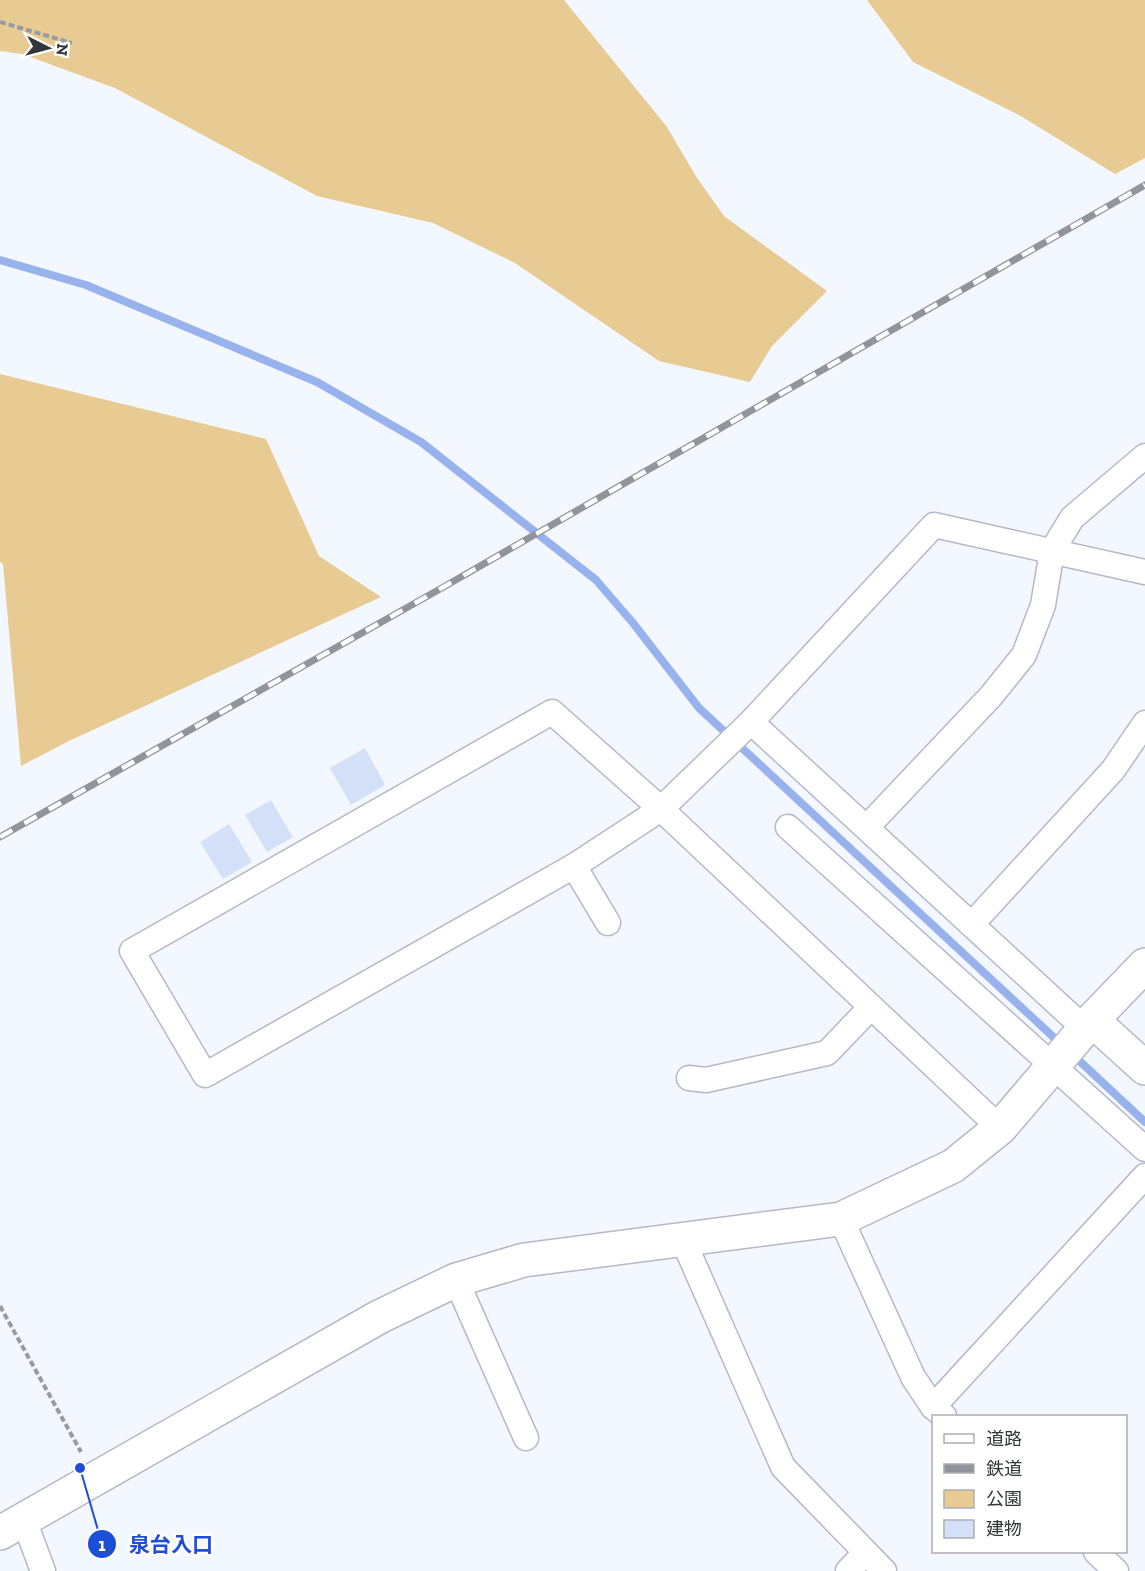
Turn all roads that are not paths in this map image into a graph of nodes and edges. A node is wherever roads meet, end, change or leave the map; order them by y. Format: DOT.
graph roads {
  1 [pos="1145,456"];
  2 [pos="1052,550"];
  3 [pos="1145,572"];
  4 [pos="751,722"];
  5 [pos="1145,723"];
  6 [pos="661,809"];
  7 [pos="788,827"];
  8 [pos="867,828"];
  9 [pos="574,866"];
  10 [pos="608,923"];
  11 [pos="972,924"];
  12 [pos="1145,965"];
  13 [pos="871,1007"];
  14 [pos="1084,1029"];
  15 [pos="1052,1066"];
  16 [pos="1145,1068"];
  17 [pos="689,1078"];
  18 [pos="1000,1128"];
  19 [pos="1145,1149"];
  20 [pos="1145,1176"];
  21 [pos="841,1219"];
  22 [pos="683,1240"];
  23 [pos="456,1280"];
  24 [pos="939,1412"];
  25 [pos="526,1438"];
  26 [pos="12,1526"];
  27 [pos="865,1553"];
  28 [pos="1098,1553"];
  29 [pos="43,1571"];
  30 [pos="848,1571"];
  31 [pos="884,1571"];
  32 [pos="1116,1571"];
  1 -- 2 [label="street"];
  2 -- 3 [label="street"];
  2 -- 4 [label="street"];
  2 -- 8 [label="street"];
  4 -- 6 [label="street"];
  4 -- 8 [label="street"];
  5 -- 11 [label="street"];
  6 -- 9 [label="street"];
  6 -- 9 [label="street"];
  6 -- 13 [label="street"];
  7 -- 15 [label="street"];
  8 -- 11 [label="street"];
  9 -- 10 [label="street"];
  11 -- 14 [label="street"];
  12 -- 14 [label="street"];
  13 -- 17 [label="street"];
  13 -- 18 [label="street"];
  14 -- 15 [label="street"];
  14 -- 16 [label="street"];
  15 -- 18 [label="street"];
  15 -- 19 [label="street"];
  18 -- 21 [label="street"];
  20 -- 24 [label="street"];
  21 -- 22 [label="street"];
  21 -- 24 [label="street"];
  22 -- 23 [label="street"];
  22 -- 27 [label="street"];
  23 -- 25 [label="street"];
  23 -- 26 [label="street"];
  26 -- 29 [label="street"];
  27 -- 30 [label="street"];
  27 -- 31 [label="street"];
  28 -- 32 [label="street"];
}
